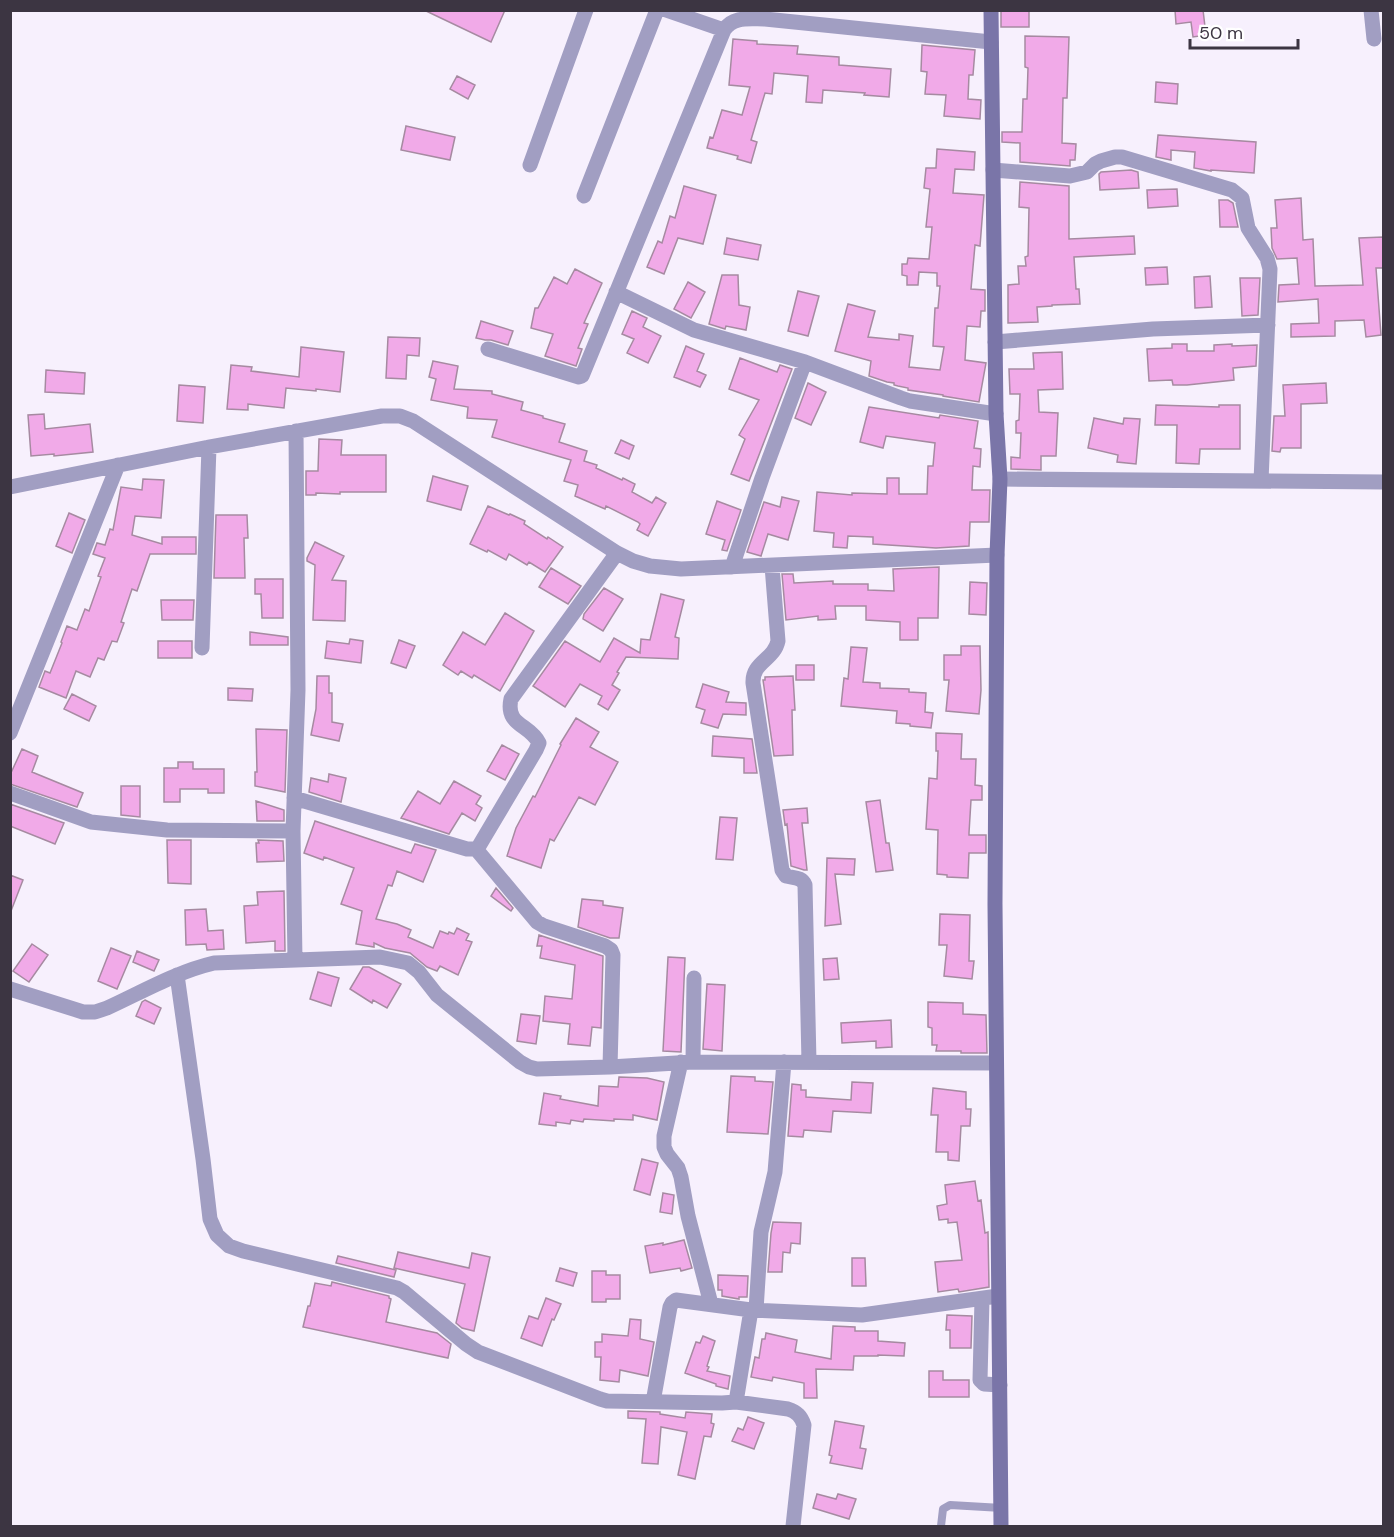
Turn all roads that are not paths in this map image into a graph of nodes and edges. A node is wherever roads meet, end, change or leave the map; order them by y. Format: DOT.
graph roads {
  1 [pos="586,10"];
  2 [pos="657,10"];
  3 [pos="666,10"];
  4 [pos="991,10"];
  5 [pos="1371,10"];
  6 [pos="765,15"];
  7 [pos="724,30"];
  8 [pos="1374,39"];
  9 [pos="991,42"];
  10 [pos="530,165"];
  11 [pos="993,170"];
  12 [pos="584,196"];
  13 [pos="616,292"];
  14 [pos="1268,325"];
  15 [pos="995,342"];
  16 [pos="488,349"];
  17 [pos="805,362"];
  18 [pos="996,414"];
  19 [pos="296,431"];
  20 [pos="209,447"];
  21 [pos="117,465"];
  22 [pos="1000,479"];
  23 [pos="1261,481"];
  24 [pos="1383,482"];
  25 [pos="10,487"];
  26 [pos="617,553"];
  27 [pos="997,555"];
  28 [pos="772,566"];
  29 [pos="732,567"];
  30 [pos="202,648"];
  31 [pos="10,733"];
  32 [pos="10,793"];
  33 [pos="294,798"];
  34 [pos="293,831"];
  35 [pos="476,849"];
  36 [pos="296,960"];
  37 [pos="177,975"];
  38 [pos="694,978"];
  39 [pos="10,989"];
  40 [pos="687,1062"];
  41 [pos="784,1062"];
  42 [pos="809,1062"];
  43 [pos="996,1063"];
  44 [pos="610,1066"];
  45 [pos="998,1296"];
  46 [pos="982,1299"];
  47 [pos="711,1304"];
  48 [pos="753,1310"];
  49 [pos="1000,1385"];
  50 [pos="653,1402"];
  51 [pos="736,1402"];
  52 [pos="1002,1508"];
  53 [pos="793,1527"];
  54 [pos="941,1527"];
  55 [pos="1001,1527"];
  1 -- 10 [label="street"];
  2 -- 12 [label="street"];
  3 -- 7 [label="street"];
  4 -- 9 [label="street"];
  5 -- 8 [label="street"];
  6 -- 7 [label="street"];
  6 -- 9 [label="street"];
  7 -- 13 [label="street"];
  9 -- 11 [label="street"];
  11 -- 14 [label="street"];
  11 -- 15 [label="street"];
  13 -- 16 [label="street"];
  13 -- 17 [label="street"];
  14 -- 15 [label="street"];
  14 -- 23 [label="street"];
  15 -- 18 [label="street"];
  17 -- 18 [label="street"];
  17 -- 29 [label="street"];
  18 -- 22 [label="street"];
  19 -- 20 [label="street"];
  19 -- 26 [label="street"];
  19 -- 33 [label="street"];
  20 -- 21 [label="street"];
  20 -- 30 [label="street"];
  21 -- 25 [label="street"];
  21 -- 31 [label="street"];
  22 -- 23 [label="street"];
  22 -- 27 [label="street"];
  23 -- 24 [label="street"];
  26 -- 29 [label="street"];
  26 -- 35 [label="street"];
  27 -- 28 [label="street"];
  27 -- 43 [label="street"];
  28 -- 29 [label="street"];
  28 -- 42 [label="street"];
  32 -- 34 [label="street"];
  33 -- 34 [label="street"];
  33 -- 35 [label="street"];
  34 -- 36 [label="street"];
  35 -- 44 [label="street"];
  36 -- 37 [label="street"];
  36 -- 44 [label="street"];
  37 -- 39 [label="street"];
  37 -- 50 [label="street"];
  38 -- 40 [label="street"];
  40 -- 41 [label="street"];
  40 -- 44 [label="street"];
  40 -- 47 [label="street"];
  41 -- 42 [label="street"];
  41 -- 48 [label="street"];
  42 -- 43 [label="street"];
  43 -- 45 [label="street"];
  45 -- 46 [label="street"];
  45 -- 49 [label="street"];
  46 -- 48 [label="street"];
  46 -- 49 [label="street"];
  47 -- 48 [label="street"];
  47 -- 50 [label="street"];
  48 -- 51 [label="street"];
  49 -- 52 [label="street"];
  50 -- 51 [label="street"];
  51 -- 53 [label="street"];
  52 -- 54 [label="lane"];
  52 -- 55 [label="street"];
}
